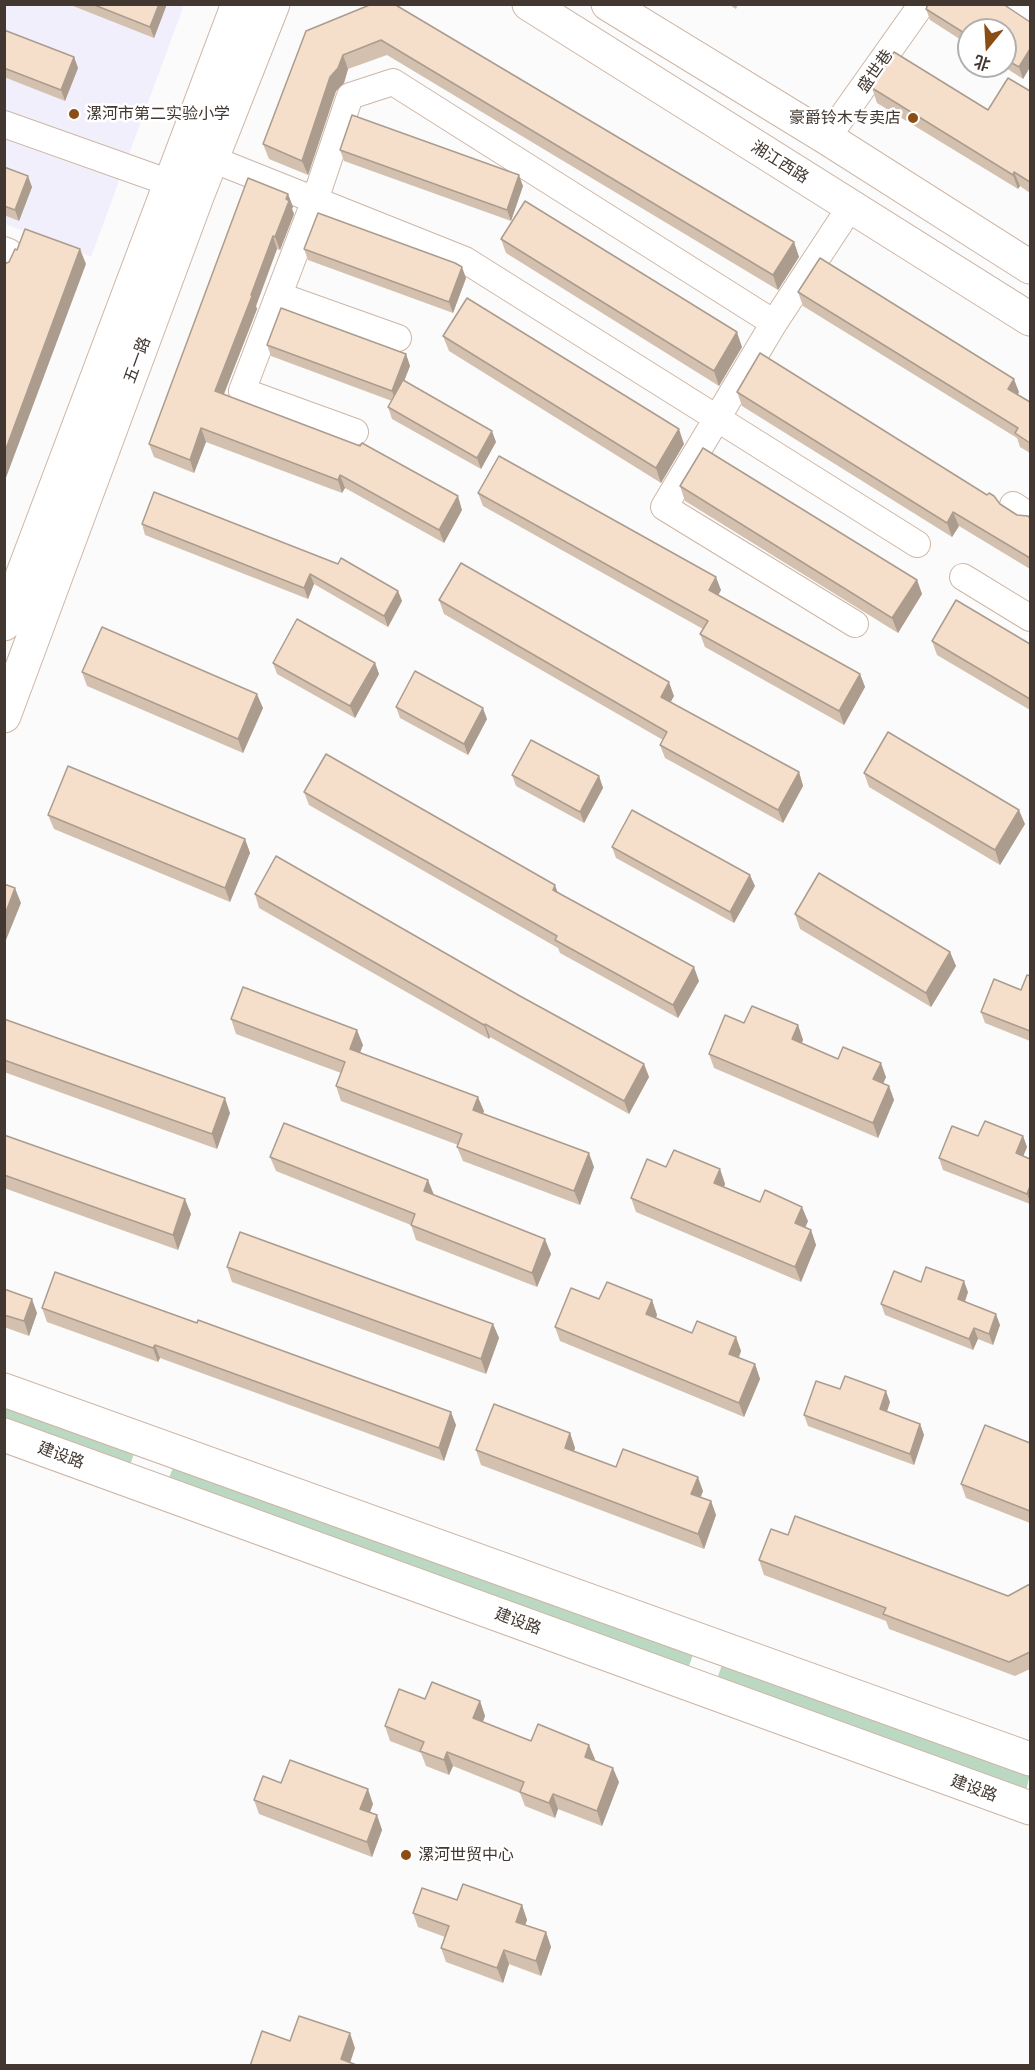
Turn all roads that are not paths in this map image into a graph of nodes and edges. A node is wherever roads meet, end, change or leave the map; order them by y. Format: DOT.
graph roads {
  1 [pos="297,4"];
  2 [pos="529,4"];
  3 [pos="608,4"];
  4 [pos="922,4"];
  5 [pos="232,6"];
  6 [pos="269,15"];
  7 [pos="4,124"];
  8 [pos="827,138"];
  9 [pos="212,159"];
  10 [pos="170,183"];
  11 [pos="315,200"];
  12 [pos="851,206"];
  13 [pos="4,250"];
  14 [pos="4,265"];
  15 [pos="1030,267"];
  16 [pos="280,296"];
  17 [pos="1030,319"];
  18 [pos="774,323"];
  19 [pos="398,338"];
  20 [pos="716,420"];
  21 [pos="355,432"];
  22 [pos="917,544"];
  23 [pos="963,577"];
  24 [pos="1030,618"];
  25 [pos="4,624"];
  26 [pos="855,624"];
  27 [pos="10,684"];
  28 [pos="4,716"];
  29 [pos="4,1389"];
  30 [pos="4,1435"];
  31 [pos="160,1446"];
  32 [pos="146,1486"];
  33 [pos="712,1644"];
  34 [pos="698,1687"];
  35 [pos="1030,1759"];
  36 [pos="1030,1808"];
  1 -- 6 [label="street"];
  2 -- 12 [label="street, 湘江西路"];
  3 -- 8 [label="street"];
  4 -- 8 [label="street, 盛世巷"];
  5 -- 10 [label="street, 五一路"];
  6 -- 9 [label="street, 五一路"];
  7 -- 10 [label="street"];
  8 -- 15 [label="street"];
  9 -- 11 [label="street"];
  9 -- 27 [label="street, 五一路"];
  10 -- 25 [label="street, 五一路"];
  11 -- 16 [label="street"];
  11 -- 18 [label="street"];
  11 -- 20 [label="street"];
  12 -- 17 [label="street, 湘江西路"];
  12 -- 18 [label="street"];
  13 -- 14 [label="street"];
  16 -- 19 [label="street"];
  16 -- 21 [label="street"];
  18 -- 20 [label="street"];
  20 -- 22 [label="street"];
  20 -- 26 [label="street"];
  23 -- 24 [label="street"];
  27 -- 28 [label="street, 五一路"];
  29 -- 31 [label="street"];
  30 -- 32 [label="street, 建设路"];
  31 -- 32 [label="street"];
  31 -- 33 [label="street"];
  32 -- 34 [label="street, 建设路"];
  33 -- 34 [label="street"];
  33 -- 35 [label="street"];
  34 -- 36 [label="street, 建设路"];
}
